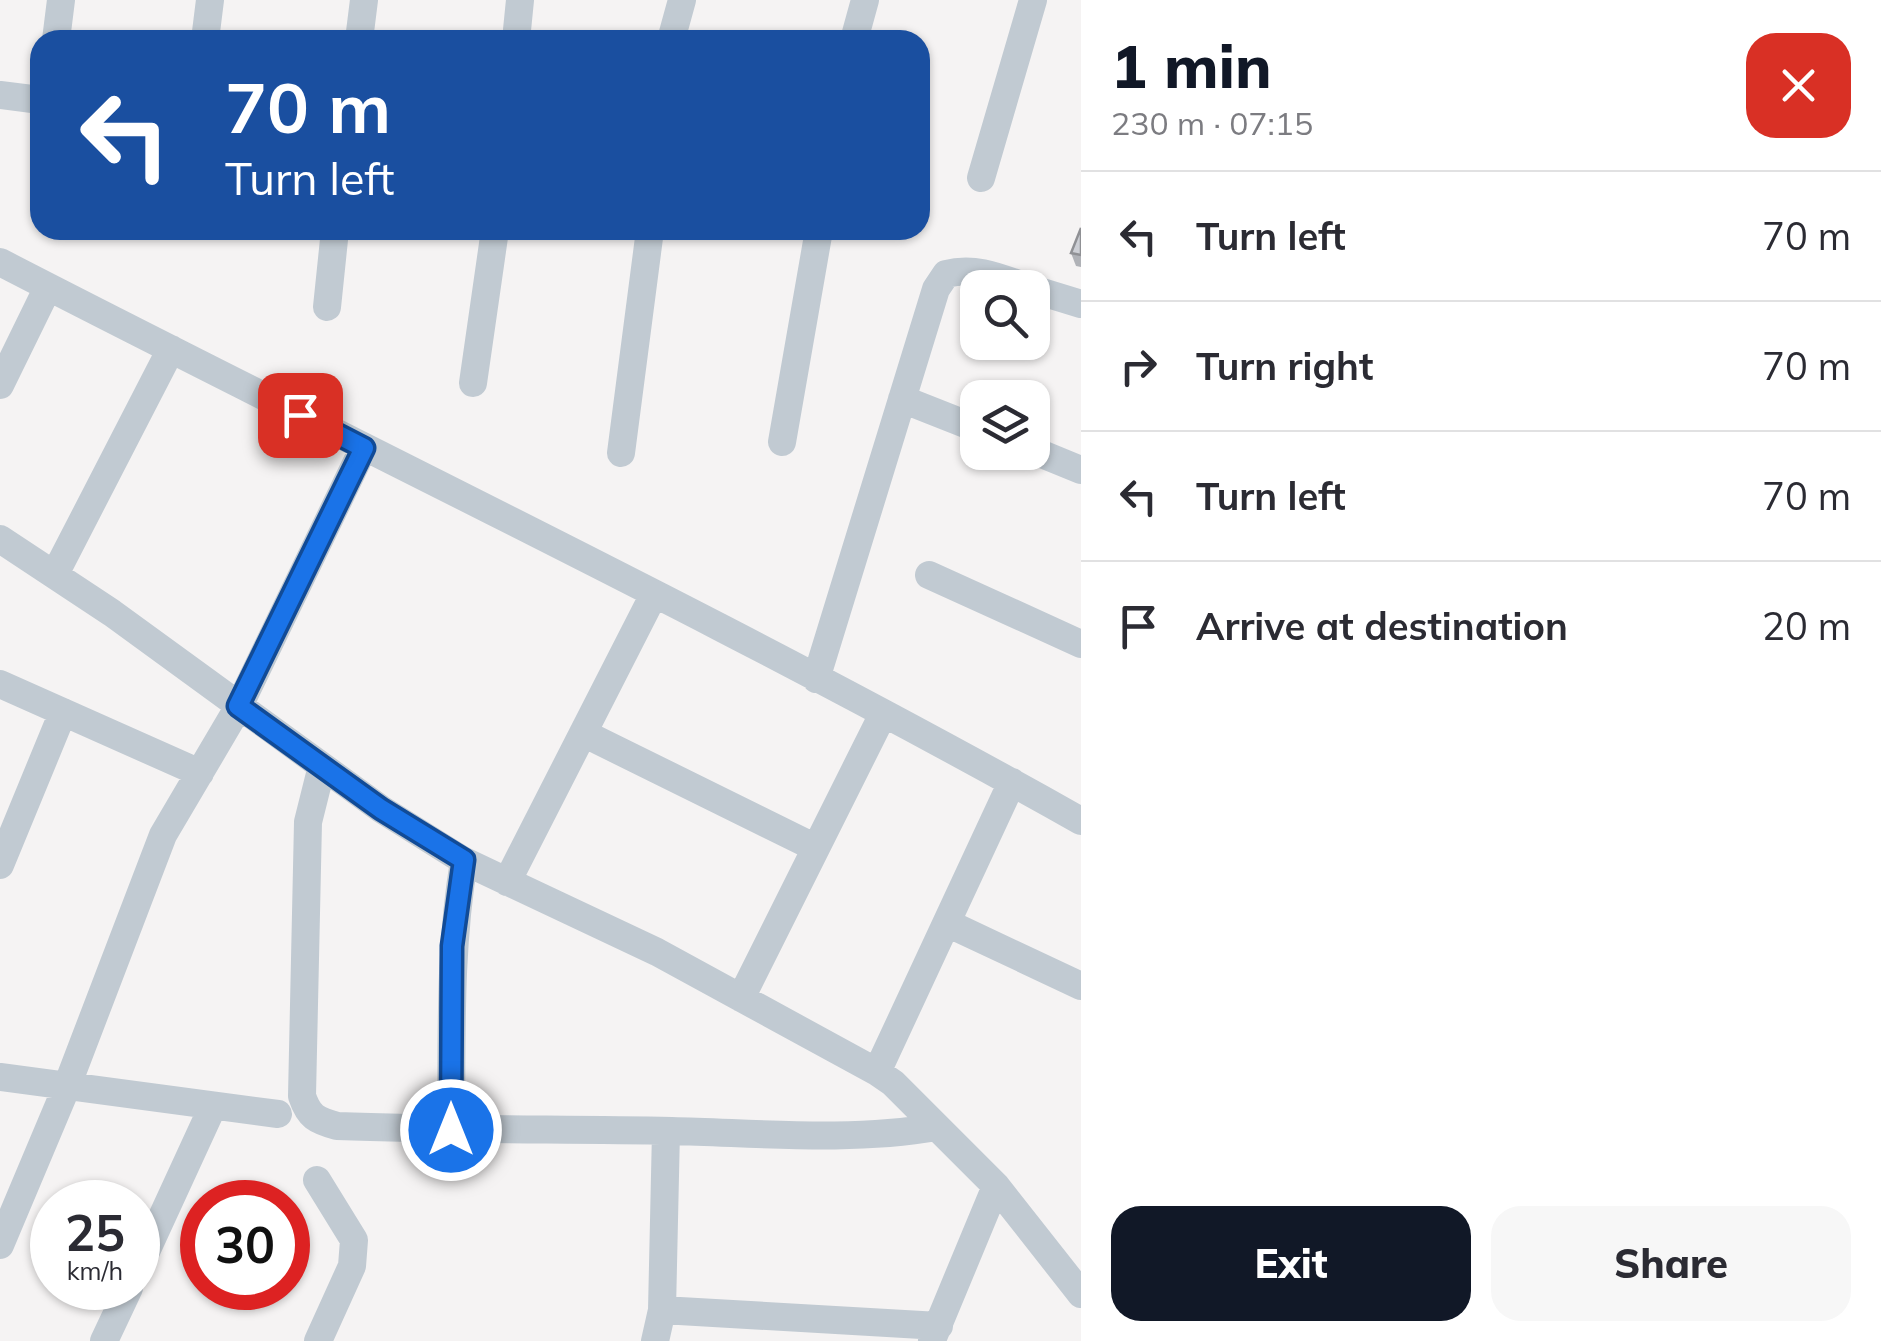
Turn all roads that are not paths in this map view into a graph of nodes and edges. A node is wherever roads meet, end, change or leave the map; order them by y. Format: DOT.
graph roads {
  1 [pos="62,0"];
  2 [pos="210,0"];
  3 [pos="364,0"];
  4 [pos="520,0"];
  5 [pos="682,0"];
  6 [pos="865,0"];
  7 [pos="1032,0"];
  8 [pos="58,30"];
  9 [pos="206,30"];
  10 [pos="360,30"];
  11 [pos="517,30"];
  12 [pos="674,30"];
  13 [pos="857,30"];
  14 [pos="0,95"];
  15 [pos="30,99"];
  16 [pos="981,178"];
  17 [pos="334,240"];
  18 [pos="494,240"];
  19 [pos="649,240"];
  20 [pos="817,240"];
  21 [pos="0,262"];
  22 [pos="960,270"];
  23 [pos="48,287"];
  24 [pos="1050,294"];
  25 [pos="1081,304"];
  26 [pos="327,307"];
  27 [pos="171,350"];
  28 [pos="473,383"];
  29 [pos="0,385"];
  30 [pos="902,399"];
  31 [pos="960,422"];
  32 [pos="782,442"];
  33 [pos="364,448"];
  34 [pos="621,453"];
  35 [pos="1050,457"];
  36 [pos="1081,470"];
  37 [pos="0,539"];
  38 [pos="54,574"];
  39 [pos="929,575"];
  40 [pos="654,594"];
  41 [pos="1081,644"];
  42 [pos="816,679"];
  43 [pos="0,684"];
  44 [pos="238,706"];
  45 [pos="63,712"];
  46 [pos="883,714"];
  47 [pos="583,733"];
  48 [pos="322,766"];
  49 [pos="200,773"];
  50 [pos="1012,782"];
  51 [pos="1081,821"];
  52 [pos="816,848"];
  53 [pos="464,860"];
  54 [pos="0,865"];
  55 [pos="506,882"];
  56 [pos="947,922"];
  57 [pos="1081,986"];
  58 [pos="741,998"];
  59 [pos="877,1072"];
  60 [pos="0,1077"];
  61 [pos="67,1086"];
  62 [pos="213,1106"];
  63 [pos="278,1114"];
  64 [pos="937,1127"];
  65 [pos="451,1130"];
  66 [pos="666,1131"];
  67 [pos="317,1180"];
  68 [pos="996,1186"];
  69 [pos="160,1220"];
  70 [pos="0,1245"];
  71 [pos="1081,1294"];
  72 [pos="119,1310"];
  73 [pos="662,1310"];
  74 [pos="935,1333"];
  75 [pos="104,1341"];
  76 [pos="318,1341"];
  77 [pos="655,1341"];
  1 -- 8 [label="street"];
  2 -- 9 [label="street"];
  3 -- 10 [label="street"];
  4 -- 11 [label="street"];
  5 -- 12 [label="street"];
  6 -- 13 [label="street"];
  7 -- 16 [label="street"];
  14 -- 15 [label="street"];
  17 -- 26 [label="street"];
  18 -- 28 [label="street"];
  19 -- 34 [label="street"];
  20 -- 32 [label="street"];
  21 -- 23 [label="street"];
  22 -- 30 [label="street"];
  23 -- 27 [label="street"];
  23 -- 29 [label="street"];
  24 -- 25 [label="street"];
  27 -- 33 [label="street"];
  27 -- 38 [label="street"];
  30 -- 31 [label="street"];
  30 -- 42 [label="street"];
  33 -- 40 [label="street"];
  33 -- 44 [label="street"];
  35 -- 36 [label="street"];
  37 -- 38 [label="street"];
  38 -- 44 [label="street"];
  39 -- 41 [label="street"];
  40 -- 42 [label="street"];
  40 -- 47 [label="street"];
  42 -- 46 [label="street"];
  43 -- 45 [label="street"];
  44 -- 48 [label="street"];
  44 -- 49 [label="street"];
  45 -- 49 [label="street"];
  45 -- 54 [label="street"];
  46 -- 50 [label="street"];
  46 -- 52 [label="street"];
  47 -- 52 [label="street"];
  47 -- 55 [label="street"];
  48 -- 53 [label="street"];
  48 -- 65 [label="street"];
  49 -- 61 [label="street"];
  50 -- 51 [label="street"];
  50 -- 56 [label="street"];
  52 -- 58 [label="street"];
  53 -- 55 [label="street"];
  53 -- 65 [label="street"];
  55 -- 58 [label="street"];
  56 -- 57 [label="street"];
  56 -- 59 [label="street"];
  58 -- 59 [label="street"];
  59 -- 64 [label="street"];
  60 -- 61 [label="street"];
  61 -- 62 [label="street"];
  61 -- 70 [label="street"];
  62 -- 63 [label="street"];
  62 -- 69 [label="street"];
  64 -- 66 [label="street"];
  64 -- 68 [label="street"];
  65 -- 66 [label="street"];
  66 -- 73 [label="street"];
  67 -- 76 [label="street"];
  68 -- 71 [label="street"];
  68 -- 74 [label="street"];
  72 -- 75 [label="street"];
  73 -- 74 [label="street"];
  73 -- 77 [label="street"];
}
